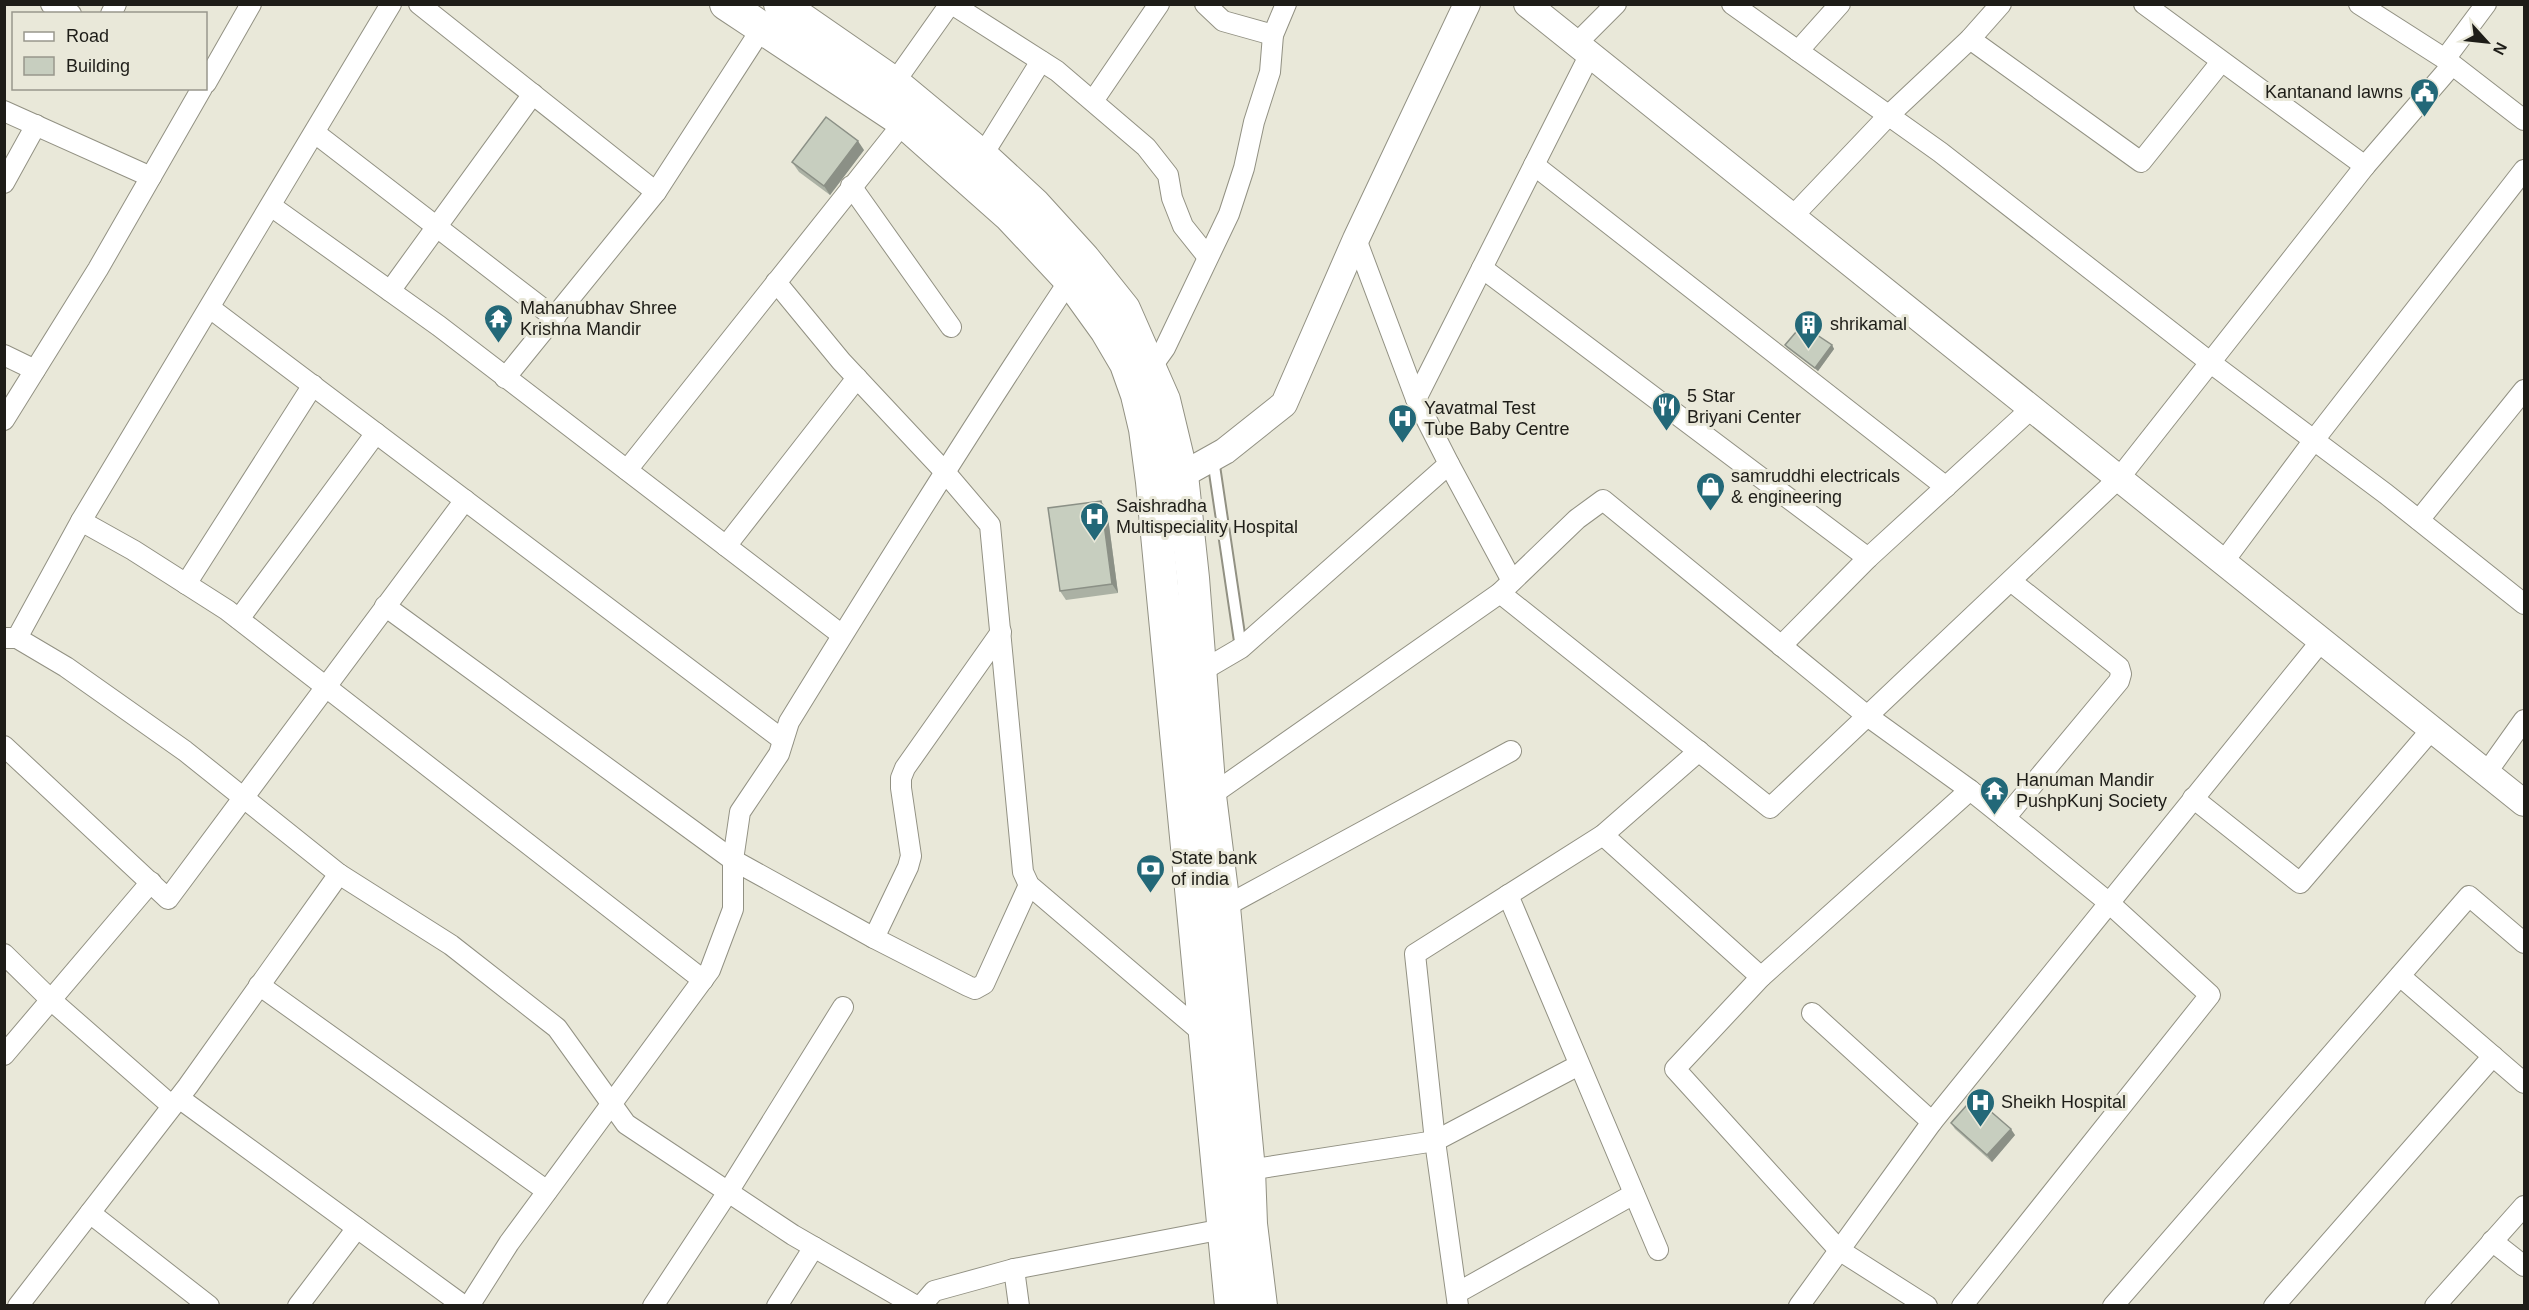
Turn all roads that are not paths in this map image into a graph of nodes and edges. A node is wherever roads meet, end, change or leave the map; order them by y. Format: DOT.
graph roads {
  1 [pos="51,4"];
  2 [pos="250,4"];
  3 [pos="391,4"];
  4 [pos="419,4"];
  5 [pos="726,4"];
  6 [pos="1159,4"];
  7 [pos="1205,4"];
  8 [pos="1286,4"];
  9 [pos="1467,4"];
  10 [pos="1527,4"];
  11 [pos="1616,4"];
  12 [pos="1732,4"];
  13 [pos="1840,4"];
  14 [pos="2001,4"];
  15 [pos="2144,4"];
  16 [pos="2359,4"];
  17 [pos="2486,4"];
  18 [pos="945,6"];
  19 [pos="67,12"];
  20 [pos="771,16"];
  21 [pos="1273,35"];
  22 [pos="1970,39"];
  23 [pos="1583,48"];
  24 [pos="1798,51"];
  25 [pos="1041,61"];
  26 [pos="2221,62"];
  27 [pos="2448,62"];
  28 [pos="207,79"];
  29 [pos="894,83"];
  30 [pos="201,90"];
  31 [pos="533,94"];
  32 [pos="1094,101"];
  33 [pos="4,111"];
  34 [pos="1889,115"];
  35 [pos="2524,120"];
  36 [pos="904,122"];
  37 [pos="36,126"];
  38 [pos="315,134"];
  39 [pos="982,156"];
  40 [pos="1534,165"];
  41 [pos="2365,166"];
  42 [pos="2524,170"];
  43 [pos="151,177"];
  44 [pos="4,183"];
  45 [pos="851,186"];
  46 [pos="656,192"];
  47 [pos="271,207"];
  48 [pos="1793,216"];
  49 [pos="436,228"];
  50 [pos="1356,239"];
  51 [pos="1207,256"];
  52 [pos="1482,268"];
  53 [pos="1077,269"];
  54 [pos="776,282"];
  55 [pos="390,291"];
  56 [pos="210,308"];
  57 [pos="555,318"];
  58 [pos="951,327"];
  59 [pos="4,356"];
  60 [pos="2211,363"];
  61 [pos="1150,369"];
  62 [pos="35,370"];
  63 [pos="505,378"];
  64 [pos="857,378"];
  65 [pos="312,385"];
  66 [pos="2523,395"];
  67 [pos="1416,399"];
  68 [pos="2032,408"];
  69 [pos="4,420"];
  70 [pos="376,433"];
  71 [pos="2314,440"];
  72 [pos="1212,458"];
  73 [pos="1449,464"];
  74 [pos="627,470"];
  75 [pos="944,471"];
  76 [pos="1182,475"];
  77 [pos="2120,477"];
  78 [pos="1152,482"];
  79 [pos="1946,488"];
  80 [pos="465,500"];
  81 [pos="2419,520"];
  82 [pos="81,521"];
  83 [pos="726,546"];
  84 [pos="1868,558"];
  85 [pos="2224,561"];
  86 [pos="2012,582"];
  87 [pos="186,584"];
  88 [pos="1506,587"];
  89 [pos="2524,604"];
  90 [pos="386,606"];
  91 [pos="239,619"];
  92 [pos="1001,632"];
  93 [pos="842,635"];
  94 [pos="11,638"];
  95 [pos="2322,640"];
  96 [pos="1781,646"];
  97 [pos="1241,648"];
  98 [pos="1200,672"];
  99 [pos="324,687"];
  100 [pos="1866,716"];
  101 [pos="2524,720"];
  102 [pos="2432,729"];
  103 [pos="783,740"];
  104 [pos="4,746"];
  105 [pos="1699,751"];
  106 [pos="1511,752"];
  107 [pos="2487,772"];
  108 [pos="1970,790"];
  109 [pos="1210,796"];
  110 [pos="243,797"];
  111 [pos="2193,798"];
  112 [pos="2524,802"];
  113 [pos="2005,818"];
  114 [pos="1603,835"];
  115 [pos="1202,850"];
  116 [pos="733,860"];
  117 [pos="339,874"];
  118 [pos="151,882"];
  119 [pos="1029,885"];
  120 [pos="1508,895"];
  121 [pos="2108,902"];
  122 [pos="1224,907"];
  123 [pos="874,938"];
  124 [pos="2524,943"];
  125 [pos="4,954"];
  126 [pos="2400,976"];
  127 [pos="1761,977"];
  128 [pos="704,980"];
  129 [pos="259,986"];
  130 [pos="51,1000"];
  131 [pos="843,1007"];
  132 [pos="1812,1012"];
  133 [pos="1204,1035"];
  134 [pos="4,1055"];
  135 [pos="2493,1056"];
  136 [pos="1579,1065"];
  137 [pos="2524,1083"];
  138 [pos="175,1102"];
  139 [pos="612,1104"];
  140 [pos="1932,1122"];
  141 [pos="1435,1141"];
  142 [pos="1249,1170"];
  143 [pos="547,1191"];
  144 [pos="728,1192"];
  145 [pos="1634,1194"];
  146 [pos="2524,1206"];
  147 [pos="90,1213"];
  148 [pos="1237,1227"];
  149 [pos="357,1228"];
  150 [pos="2492,1241"];
  151 [pos="814,1247"];
  152 [pos="1658,1250"];
  153 [pos="1839,1250"];
  154 [pos="2524,1266"];
  155 [pos="1014,1269"];
  156 [pos="1457,1299"];
  157 [pos="18,1305"];
  158 [pos="209,1305"];
  159 [pos="298,1305"];
  160 [pos="464,1305"];
  161 [pos="468,1305"];
  162 [pos="653,1305"];
  163 [pos="777,1305"];
  164 [pos="916,1305"];
  165 [pos="921,1305"];
  166 [pos="1019,1305"];
  167 [pos="1231,1305"];
  168 [pos="1261,1305"];
  169 [pos="1799,1305"];
  170 [pos="1928,1305"];
  171 [pos="1962,1305"];
  172 [pos="2113,1305"];
  173 [pos="2274,1305"];
  174 [pos="2435,1305"];
  1 -- 19 [label="street"];
  2 -- 28 [label="street"];
  3 -- 38 [label="street"];
  4 -- 31 [label="street"];
  5 -- 20 [label="main road"];
  6 -- 32 [label="street"];
  7 -- 21 [label="street"];
  8 -- 21 [label="street"];
  9 -- 50 [label="street"];
  10 -- 23 [label="street"];
  11 -- 23 [label="street"];
  12 -- 24 [label="street"];
  13 -- 24 [label="street"];
  14 -- 22 [label="street"];
  15 -- 26 [label="street"];
  16 -- 27 [label="street"];
  17 -- 27 [label="street"];
  18 -- 25 [label="street"];
  18 -- 29 [label="street"];
  20 -- 29 [label="main road"];
  20 -- 36 [label="main road"];
  20 -- 46 [label="street"];
  21 -- 51 [label="street"];
  22 -- 26 [label="street"];
  22 -- 34 [label="street"];
  23 -- 40 [label="street"];
  23 -- 48 [label="street"];
  24 -- 34 [label="street"];
  25 -- 32 [label="street"];
  25 -- 39 [label="street"];
  26 -- 41 [label="street"];
  27 -- 35 [label="street"];
  27 -- 41 [label="street"];
  29 -- 39 [label="main road"];
  30 -- 43 [label="street"];
  31 -- 46 [label="street"];
  31 -- 49 [label="street"];
  32 -- 51 [label="street"];
  33 -- 37 [label="street"];
  34 -- 48 [label="street"];
  34 -- 60 [label="street"];
  36 -- 45 [label="street"];
  36 -- 53 [label="main road"];
  37 -- 43 [label="street"];
  37 -- 44 [label="street"];
  38 -- 47 [label="street"];
  38 -- 49 [label="street"];
  39 -- 53 [label="main road"];
  40 -- 52 [label="street"];
  40 -- 79 [label="street"];
  41 -- 60 [label="street"];
  42 -- 71 [label="street"];
  43 -- 62 [label="street"];
  45 -- 54 [label="street"];
  45 -- 58 [label="street"];
  46 -- 57 [label="street"];
  47 -- 55 [label="street"];
  47 -- 56 [label="street"];
  48 -- 68 [label="street"];
  49 -- 55 [label="street"];
  49 -- 57 [label="street"];
  50 -- 67 [label="street"];
  50 -- 72 [label="street"];
  51 -- 61 [label="street"];
  52 -- 67 [label="street"];
  52 -- 84 [label="street"];
  53 -- 61 [label="main road"];
  53 -- 75 [label="street"];
  53 -- 78 [label="main road"];
  54 -- 64 [label="street"];
  54 -- 74 [label="street"];
  55 -- 63 [label="street"];
  56 -- 65 [label="street"];
  56 -- 82 [label="street"];
  57 -- 63 [label="street"];
  59 -- 62 [label="street"];
  60 -- 71 [label="street"];
  60 -- 77 [label="street"];
  61 -- 76 [label="main road"];
  62 -- 69 [label="street"];
  63 -- 74 [label="street"];
  64 -- 75 [label="street"];
  64 -- 83 [label="street"];
  65 -- 70 [label="street"];
  65 -- 87 [label="street"];
  66 -- 81 [label="street"];
  67 -- 73 [label="street"];
  68 -- 77 [label="street"];
  68 -- 79 [label="street"];
  70 -- 80 [label="street"];
  70 -- 91 [label="street"];
  71 -- 81 [label="street"];
  71 -- 85 [label="street"];
  72 -- 76 [label="street"];
  72 -- 97 [label="lane"];
  73 -- 88 [label="street"];
  73 -- 97 [label="street"];
  74 -- 83 [label="street"];
  75 -- 92 [label="street"];
  75 -- 93 [label="street"];
  76 -- 78 [label="street"];
  76 -- 98 [label="main road"];
  77 -- 85 [label="street"];
  77 -- 86 [label="street"];
  78 -- 115 [label="main road"];
  79 -- 84 [label="street"];
  80 -- 90 [label="street"];
  80 -- 103 [label="street"];
  81 -- 89 [label="street"];
  82 -- 87 [label="street"];
  82 -- 94 [label="street"];
  83 -- 93 [label="street"];
  84 -- 96 [label="street"];
  85 -- 95 [label="street"];
  86 -- 100 [label="street"];
  86 -- 113 [label="street"];
  87 -- 91 [label="street"];
  88 -- 96 [label="street"];
  88 -- 105 [label="street"];
  88 -- 109 [label="street"];
  90 -- 99 [label="street"];
  90 -- 116 [label="street"];
  91 -- 99 [label="street"];
  92 -- 119 [label="street"];
  92 -- 123 [label="street"];
  93 -- 103 [label="street"];
  94 -- 110 [label="street"];
  95 -- 102 [label="street"];
  95 -- 111 [label="street"];
  96 -- 100 [label="street"];
  97 -- 98 [label="street"];
  98 -- 109 [label="main road"];
  99 -- 110 [label="street"];
  99 -- 128 [label="street"];
  100 -- 105 [label="street"];
  100 -- 108 [label="street"];
  101 -- 107 [label="street"];
  102 -- 107 [label="street"];
  102 -- 111 [label="street"];
  103 -- 116 [label="street"];
  104 -- 118 [label="street"];
  105 -- 114 [label="street"];
  106 -- 122 [label="street"];
  107 -- 112 [label="street"];
  108 -- 113 [label="street"];
  108 -- 127 [label="street"];
  109 -- 115 [label="main road"];
  110 -- 117 [label="street"];
  110 -- 118 [label="street"];
  111 -- 121 [label="street"];
  113 -- 121 [label="street"];
  114 -- 120 [label="street"];
  114 -- 127 [label="street"];
  115 -- 122 [label="main road"];
  115 -- 133 [label="main road"];
  116 -- 123 [label="street"];
  116 -- 128 [label="street"];
  117 -- 129 [label="street"];
  117 -- 139 [label="street"];
  118 -- 130 [label="street"];
  119 -- 123 [label="street"];
  119 -- 133 [label="street"];
  120 -- 136 [label="street"];
  120 -- 141 [label="street"];
  121 -- 140 [label="street"];
  121 -- 171 [label="street"];
  122 -- 142 [label="main road"];
  124 -- 126 [label="street"];
  125 -- 130 [label="street"];
  126 -- 135 [label="street"];
  126 -- 172 [label="street"];
  127 -- 153 [label="street"];
  128 -- 139 [label="street"];
  129 -- 138 [label="street"];
  129 -- 143 [label="street"];
  130 -- 134 [label="street"];
  130 -- 138 [label="street"];
  131 -- 144 [label="street"];
  132 -- 140 [label="street"];
  133 -- 148 [label="main road"];
  135 -- 137 [label="street"];
  135 -- 173 [label="street"];
  136 -- 141 [label="street"];
  136 -- 145 [label="street"];
  138 -- 147 [label="street"];
  138 -- 149 [label="street"];
  139 -- 143 [label="street"];
  139 -- 144 [label="street"];
  140 -- 153 [label="street"];
  141 -- 142 [label="street"];
  141 -- 156 [label="street"];
  142 -- 148 [label="main road"];
  143 -- 161 [label="street"];
  144 -- 151 [label="street"];
  144 -- 162 [label="street"];
  145 -- 152 [label="street"];
  145 -- 156 [label="street"];
  146 -- 150 [label="street"];
  147 -- 157 [label="street"];
  147 -- 158 [label="street"];
  148 -- 155 [label="street"];
  148 -- 167 [label="main road"];
  148 -- 168 [label="main road"];
  149 -- 159 [label="street"];
  149 -- 160 [label="street"];
  150 -- 154 [label="street"];
  150 -- 174 [label="street"];
  151 -- 163 [label="street"];
  151 -- 164 [label="street"];
  153 -- 169 [label="street"];
  153 -- 170 [label="street"];
  155 -- 165 [label="street"];
  155 -- 166 [label="street"];
}
